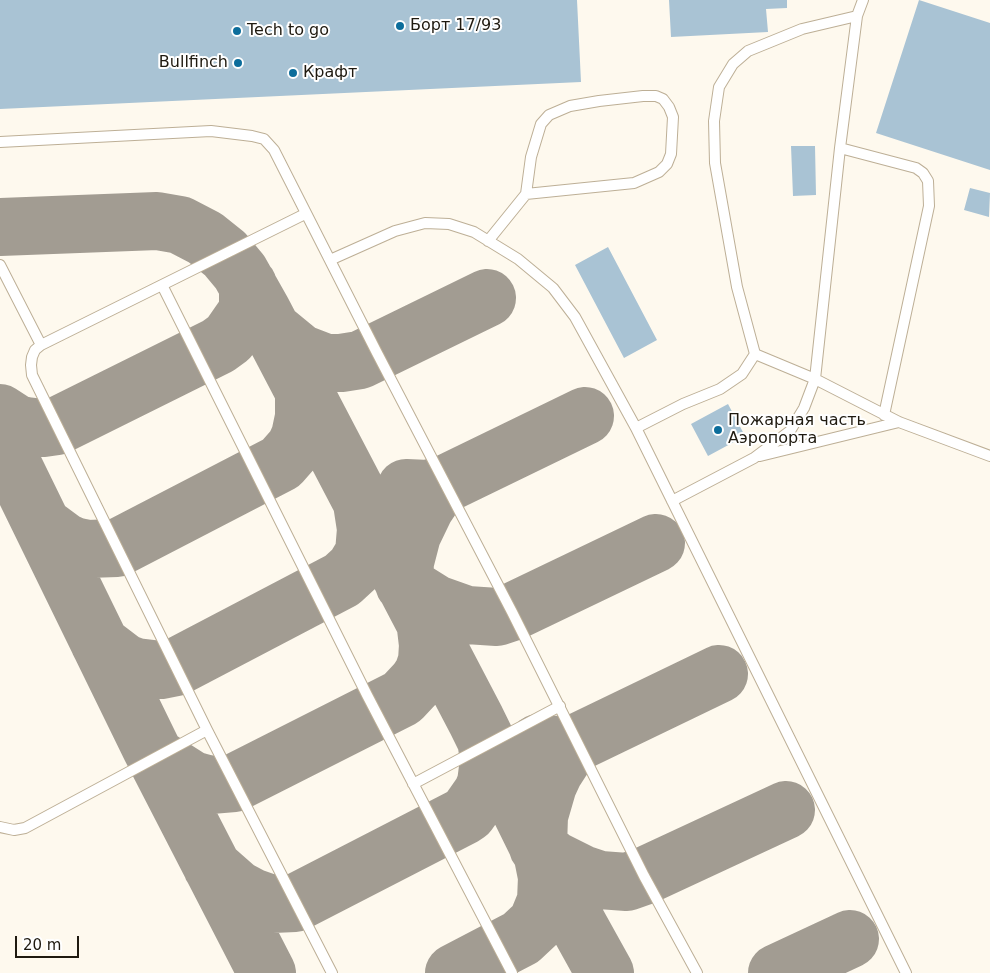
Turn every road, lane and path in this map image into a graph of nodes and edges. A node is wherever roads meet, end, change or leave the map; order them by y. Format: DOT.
graph roads {
  1 [pos="863,0"];
  2 [pos="857,16"];
  3 [pos="0,142"];
  4 [pos="840,148"];
  5 [pos="526,194"];
  6 [pos="305,214"];
  7 [pos="488,241"];
  8 [pos="330,260"];
  9 [pos="0,265"];
  10 [pos="162,285"];
  11 [pos="41,345"];
  12 [pos="755,354"];
  13 [pos="815,379"];
  14 [pos="884,415"];
  15 [pos="899,422"];
  16 [pos="636,428"];
  17 [pos="990,456"];
  18 [pos="754,458"];
  19 [pos="672,501"];
  20 [pos="560,706"];
  21 [pos="207,730"];
  22 [pos="413,784"];
  23 [pos="0,828"];
  24 [pos="332,973"];
  25 [pos="512,973"];
  26 [pos="697,973"];
  27 [pos="906,973"];
  1 -- 2 [label="lane"];
  2 -- 4 [label="lane"];
  2 -- 12 [label="lane"];
  3 -- 6 [label="lane"];
  4 -- 13 [label="lane"];
  4 -- 14 [label="lane"];
  5 -- 5 [label="lane"];
  5 -- 7 [label="lane"];
  6 -- 8 [label="lane"];
  6 -- 10 [label="lane"];
  7 -- 8 [label="lane"];
  7 -- 16 [label="lane"];
  8 -- 20 [label="lane"];
  9 -- 11 [label="lane"];
  10 -- 11 [label="lane"];
  10 -- 22 [label="lane"];
  11 -- 21 [label="lane"];
  12 -- 13 [label="lane"];
  12 -- 16 [label="lane"];
  13 -- 14 [label="lane"];
  13 -- 18 [label="lane"];
  14 -- 15 [label="lane"];
  15 -- 17 [label="lane"];
  15 -- 18 [label="lane"];
  16 -- 19 [label="lane"];
  18 -- 19 [label="lane"];
  19 -- 27 [label="lane"];
  20 -- 22 [label="lane"];
  20 -- 26 [label="lane"];
  21 -- 23 [label="lane"];
  21 -- 24 [label="lane"];
  22 -- 25 [label="lane"];
}
